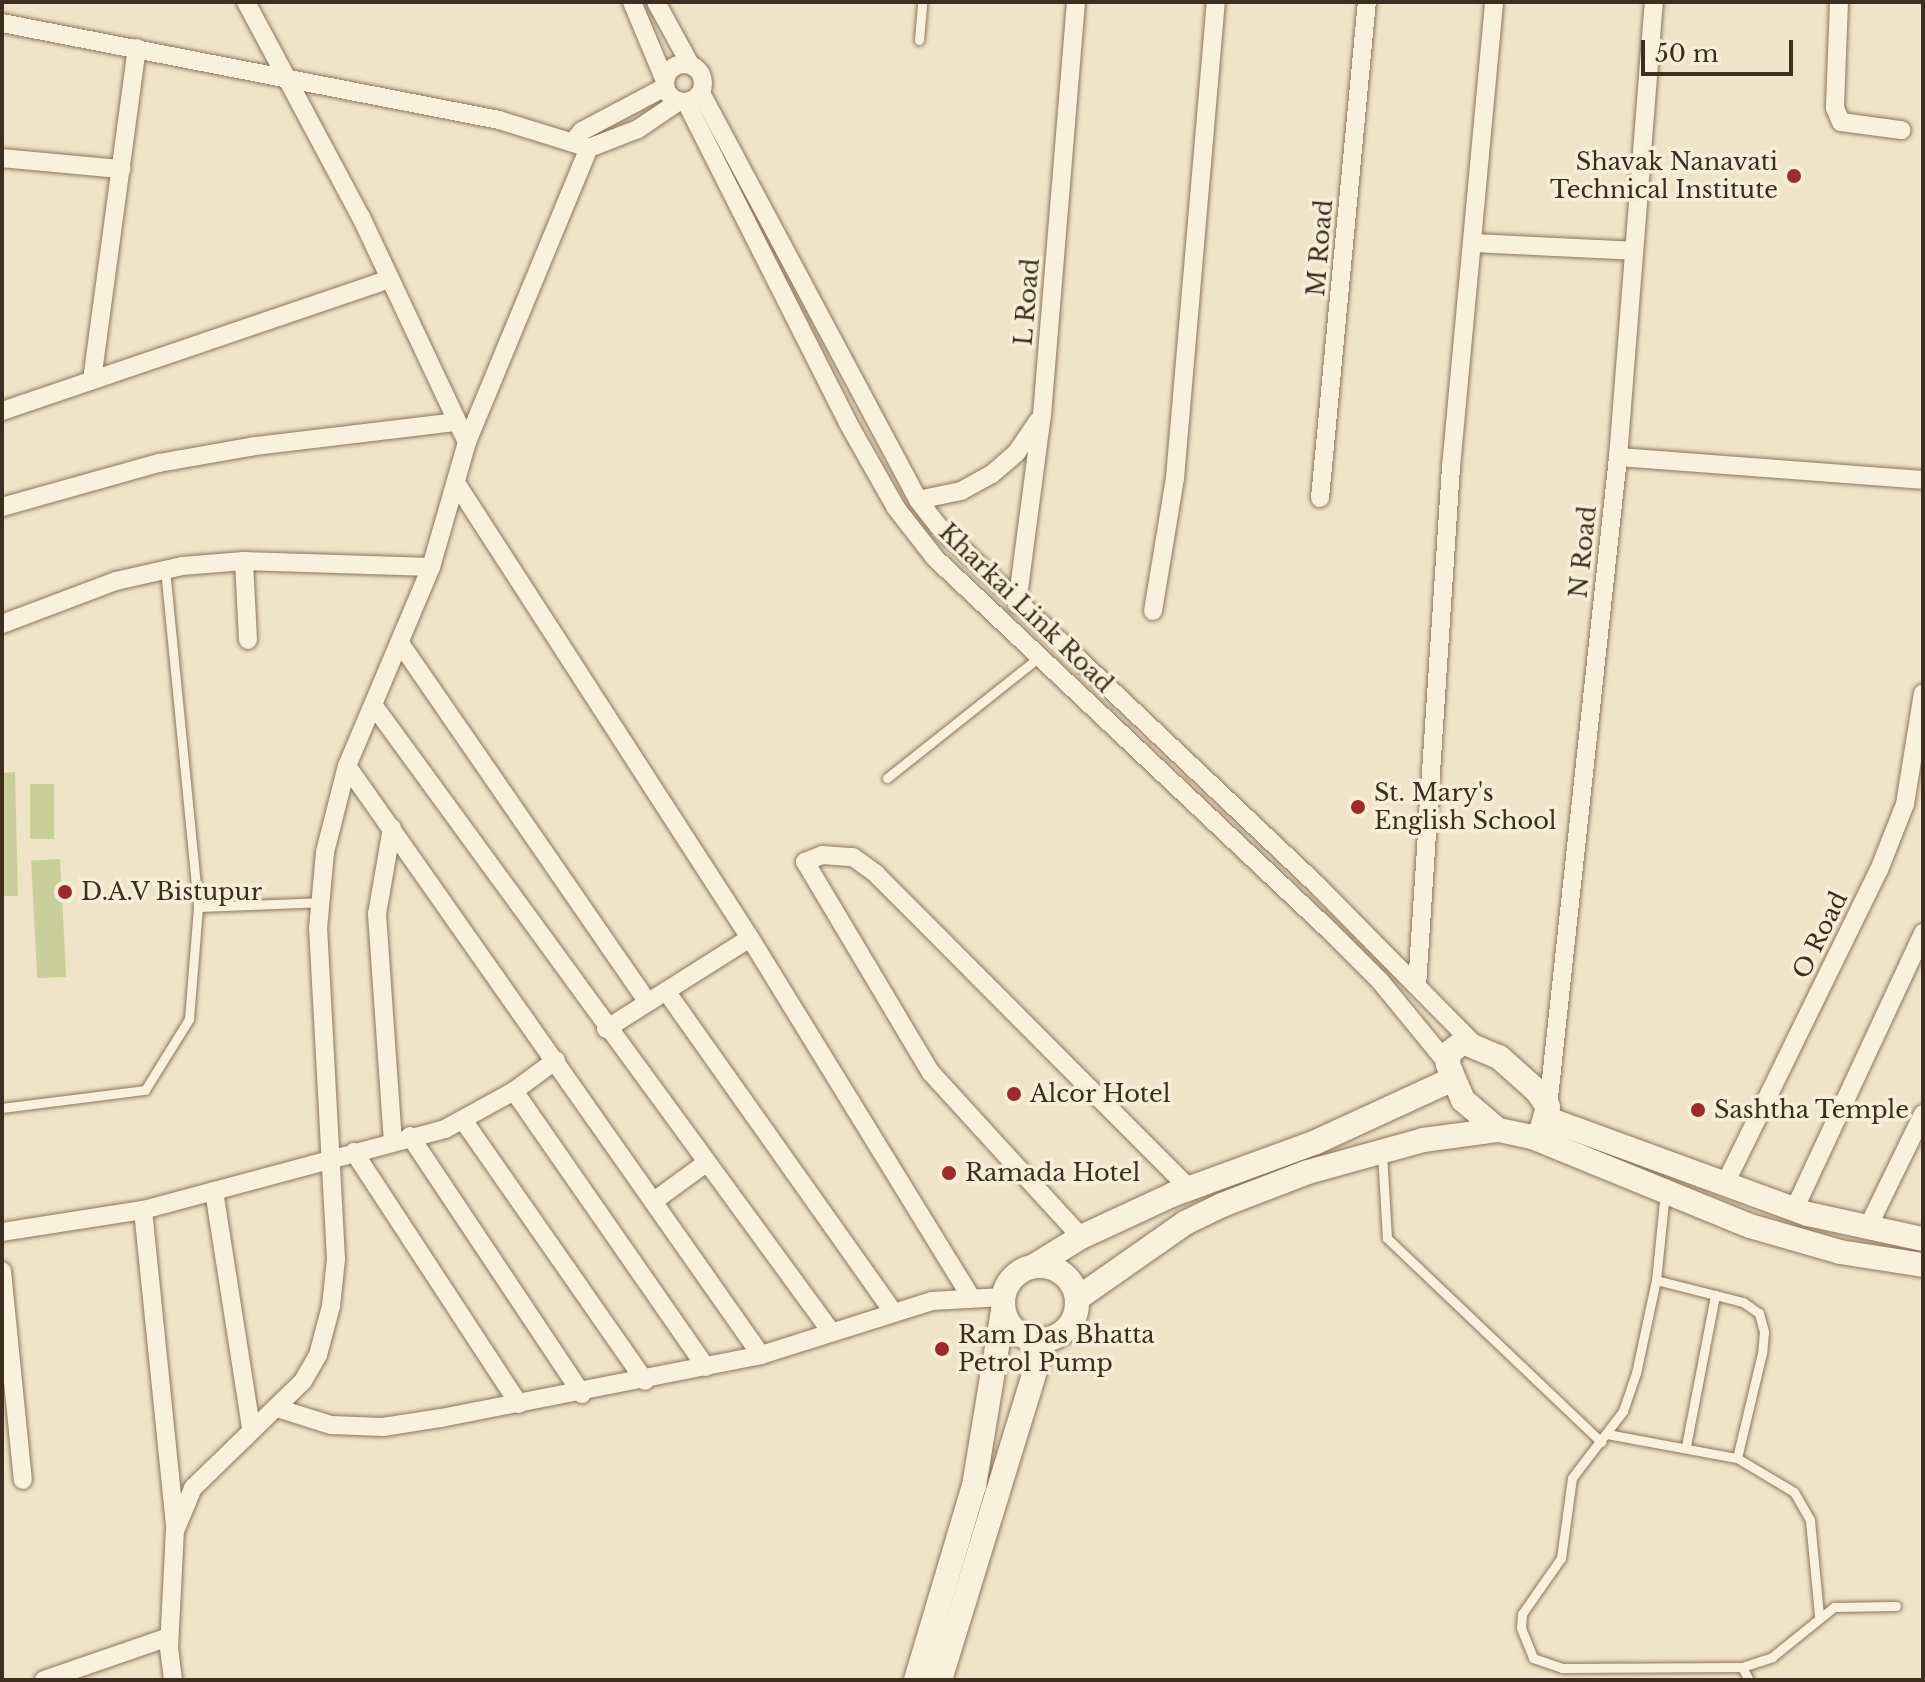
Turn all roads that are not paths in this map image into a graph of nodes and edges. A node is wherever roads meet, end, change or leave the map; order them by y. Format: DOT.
graph roads {
  1 [pos="246,2"];
  2 [pos="632,2"];
  3 [pos="656,2"];
  4 [pos="922,2"];
  5 [pos="1076,2"];
  6 [pos="1216,2"];
  7 [pos="1367,2"];
  8 [pos="1494,2"];
  9 [pos="1654,2"];
  10 [pos="1839,2"];
  11 [pos="2,23"];
  12 [pos="919,40"];
  13 [pos="137,48"];
  14 [pos="690,64"];
  15 [pos="285,78"];
  16 [pos="665,84"];
  17 [pos="688,99"];
  18 [pos="1901,130"];
  19 [pos="581,145"];
  20 [pos="2,158"];
  21 [pos="121,169"];
  22 [pos="1472,243"];
  23 [pos="1634,251"];
  24 [pos="390,279"];
  25 [pos="92,380"];
  26 [pos="2,411"];
  27 [pos="1042,415"];
  28 [pos="457,422"];
  29 [pos="467,442"];
  30 [pos="1618,457"];
  31 [pos="1923,480"];
  32 [pos="456,483"];
  33 [pos="1320,498"];
  34 [pos="918,500"];
  35 [pos="2,507"];
  36 [pos="244,561"];
  37 [pos="431,567"];
  38 [pos="165,569"];
  39 [pos="1017,604"];
  40 [pos="1153,611"];
  41 [pos="2,624"];
  42 [pos="248,640"];
  43 [pos="400,643"];
  44 [pos="1039,657"];
  45 [pos="1923,693"];
  46 [pos="374,706"];
  47 [pos="347,766"];
  48 [pos="887,778"];
  49 [pos="392,828"];
  50 [pos="321,902"];
  51 [pos="198,907"];
  52 [pos="1923,933"];
  53 [pos="750,938"];
  54 [pos="1417,986"];
  55 [pos="666,991"];
  56 [pos="648,1002"];
  57 [pos="606,1029"];
  58 [pos="1473,1043"];
  59 [pos="556,1060"];
  60 [pos="1449,1072"];
  61 [pos="514,1091"];
  62 [pos="2,1108"];
  63 [pos="1923,1114"];
  64 [pos="463,1120"];
  65 [pos="1543,1121"];
  66 [pos="1498,1130"];
  67 [pos="401,1139"];
  68 [pos="354,1152"];
  69 [pos="1382,1152"];
  70 [pos="330,1160"];
  71 [pos="706,1163"];
  72 [pos="1724,1186"];
  73 [pos="1189,1188"];
  74 [pos="214,1191"];
  75 [pos="1665,1192"];
  76 [pos="654,1201"];
  77 [pos="143,1210"];
  78 [pos="1794,1210"];
  79 [pos="1867,1229"];
  80 [pos="2,1232"];
  81 [pos="1081,1237"];
  82 [pos="1923,1239"];
  83 [pos="1923,1265"];
  84 [pos="1034,1266"];
  85 [pos="2,1271"];
  86 [pos="1656,1280"];
  87 [pos="1715,1295"];
  88 [pos="970,1296"];
  89 [pos="1078,1298"];
  90 [pos="1003,1304"];
  91 [pos="893,1312"];
  92 [pos="832,1333"];
  93 [pos="1044,1341"];
  94 [pos="761,1355"];
  95 [pos="706,1367"];
  96 [pos="645,1381"];
  97 [pos="582,1394"];
  98 [pos="519,1404"];
  99 [pos="280,1409"];
  100 [pos="251,1427"];
  101 [pos="1604,1438"];
  102 [pos="1686,1446"];
  103 [pos="1737,1458"];
  104 [pos="23,1480"];
  105 [pos="175,1531"];
  106 [pos="1896,1606"];
  107 [pos="1819,1616"];
  108 [pos="169,1637"];
  109 [pos="1742,1667"];
  110 [pos="44,1680"];
  111 [pos="173,1680"];
  112 [pos="916,1680"];
  113 [pos="940,1680"];
  114 [pos="1749,1680"];
  1 -- 15 [label="street"];
  2 -- 16 [label="street, Kharkai Link Road"];
  3 -- 14 [label="street, Kharkai Link Road"];
  4 -- 12 [label="lane"];
  5 -- 27 [label="street, L Road"];
  6 -- 40 [label="street"];
  7 -- 33 [label="street, M Road"];
  8 -- 22 [label="street"];
  9 -- 23 [label="street, N Road"];
  10 -- 18 [label="street"];
  11 -- 13 [label="street"];
  13 -- 15 [label="street"];
  13 -- 21 [label="street"];
  14 -- 16 [label="street"];
  14 -- 17 [label="street, Kharkai Link Road"];
  15 -- 19 [label="street"];
  15 -- 24 [label="street"];
  16 -- 17 [label="street, Kharkai Link Road"];
  16 -- 19 [label="street"];
  17 -- 19 [label="street"];
  17 -- 34 [label="street"];
  17 -- 44 [label="street, Kharkai Link Road"];
  19 -- 29 [label="street"];
  20 -- 21 [label="street"];
  21 -- 25 [label="street"];
  22 -- 23 [label="street"];
  22 -- 54 [label="street"];
  23 -- 30 [label="street, N Road"];
  24 -- 25 [label="street"];
  24 -- 28 [label="street"];
  25 -- 26 [label="street"];
  27 -- 34 [label="street"];
  27 -- 39 [label="street, L Road"];
  28 -- 29 [label="street"];
  28 -- 35 [label="street"];
  29 -- 32 [label="street"];
  30 -- 31 [label="street"];
  30 -- 65 [label="street, N Road"];
  32 -- 37 [label="street"];
  32 -- 53 [label="street"];
  34 -- 39 [label="street"];
  36 -- 37 [label="street"];
  36 -- 38 [label="street"];
  36 -- 42 [label="street"];
  37 -- 43 [label="street"];
  38 -- 41 [label="street"];
  38 -- 51 [label="lane"];
  39 -- 54 [label="street"];
  43 -- 46 [label="street"];
  43 -- 56 [label="street"];
  44 -- 48 [label="lane"];
  44 -- 60 [label="street, Kharkai Link Road"];
  45 -- 72 [label="street, O Road"];
  46 -- 47 [label="street"];
  46 -- 57 [label="street"];
  47 -- 49 [label="street"];
  47 -- 50 [label="street"];
  49 -- 59 [label="street"];
  49 -- 67 [label="street"];
  50 -- 51 [label="lane"];
  50 -- 70 [label="street"];
  51 -- 62 [label="lane"];
  52 -- 78 [label="street"];
  53 -- 55 [label="street"];
  53 -- 88 [label="street"];
  54 -- 58 [label="street"];
  55 -- 56 [label="street"];
  55 -- 91 [label="street"];
  56 -- 57 [label="street"];
  57 -- 71 [label="street"];
  58 -- 60 [label="main road"];
  58 -- 65 [label="main road"];
  59 -- 61 [label="street"];
  59 -- 76 [label="street"];
  60 -- 66 [label="main road"];
  60 -- 73 [label="main road"];
  61 -- 64 [label="street"];
  61 -- 95 [label="street"];
  63 -- 79 [label="street"];
  64 -- 67 [label="street"];
  64 -- 96 [label="street"];
  65 -- 66 [label="main road"];
  65 -- 72 [label="main road"];
  65 -- 75 [label="main road"];
  66 -- 69 [label="main road"];
  67 -- 68 [label="street"];
  67 -- 97 [label="street"];
  68 -- 70 [label="street"];
  68 -- 98 [label="street"];
  69 -- 89 [label="main road"];
  69 -- 101 [label="lane"];
  70 -- 74 [label="street"];
  70 -- 99 [label="street"];
  71 -- 76 [label="street"];
  71 -- 92 [label="street"];
  72 -- 78 [label="main road"];
  73 -- 81 [label="main road"];
  73 -- 81 [label="street"];
  74 -- 77 [label="street"];
  74 -- 100 [label="street"];
  75 -- 83 [label="main road"];
  75 -- 86 [label="lane"];
  76 -- 94 [label="street"];
  77 -- 80 [label="street"];
  77 -- 105 [label="street"];
  78 -- 79 [label="main road"];
  79 -- 82 [label="main road"];
  81 -- 84 [label="main road"];
  84 -- 89 [label="main road"];
  84 -- 90 [label="main road"];
  85 -- 104 [label="street"];
  86 -- 87 [label="lane"];
  86 -- 101 [label="lane"];
  87 -- 102 [label="lane"];
  87 -- 103 [label="lane"];
  88 -- 90 [label="street"];
  88 -- 91 [label="street"];
  89 -- 93 [label="main road"];
  90 -- 93 [label="main road"];
  90 -- 112 [label="main road"];
  91 -- 92 [label="street"];
  92 -- 94 [label="street"];
  93 -- 113 [label="main road"];
  94 -- 95 [label="street"];
  95 -- 96 [label="street"];
  96 -- 97 [label="street"];
  97 -- 98 [label="street"];
  98 -- 99 [label="street"];
  99 -- 100 [label="street"];
  100 -- 105 [label="street"];
  101 -- 102 [label="lane"];
  101 -- 109 [label="lane"];
  102 -- 103 [label="lane"];
  103 -- 107 [label="lane"];
  105 -- 108 [label="street"];
  106 -- 107 [label="lane"];
  107 -- 109 [label="lane"];
  108 -- 110 [label="street"];
  108 -- 111 [label="street"];
  109 -- 114 [label="lane"];
}
